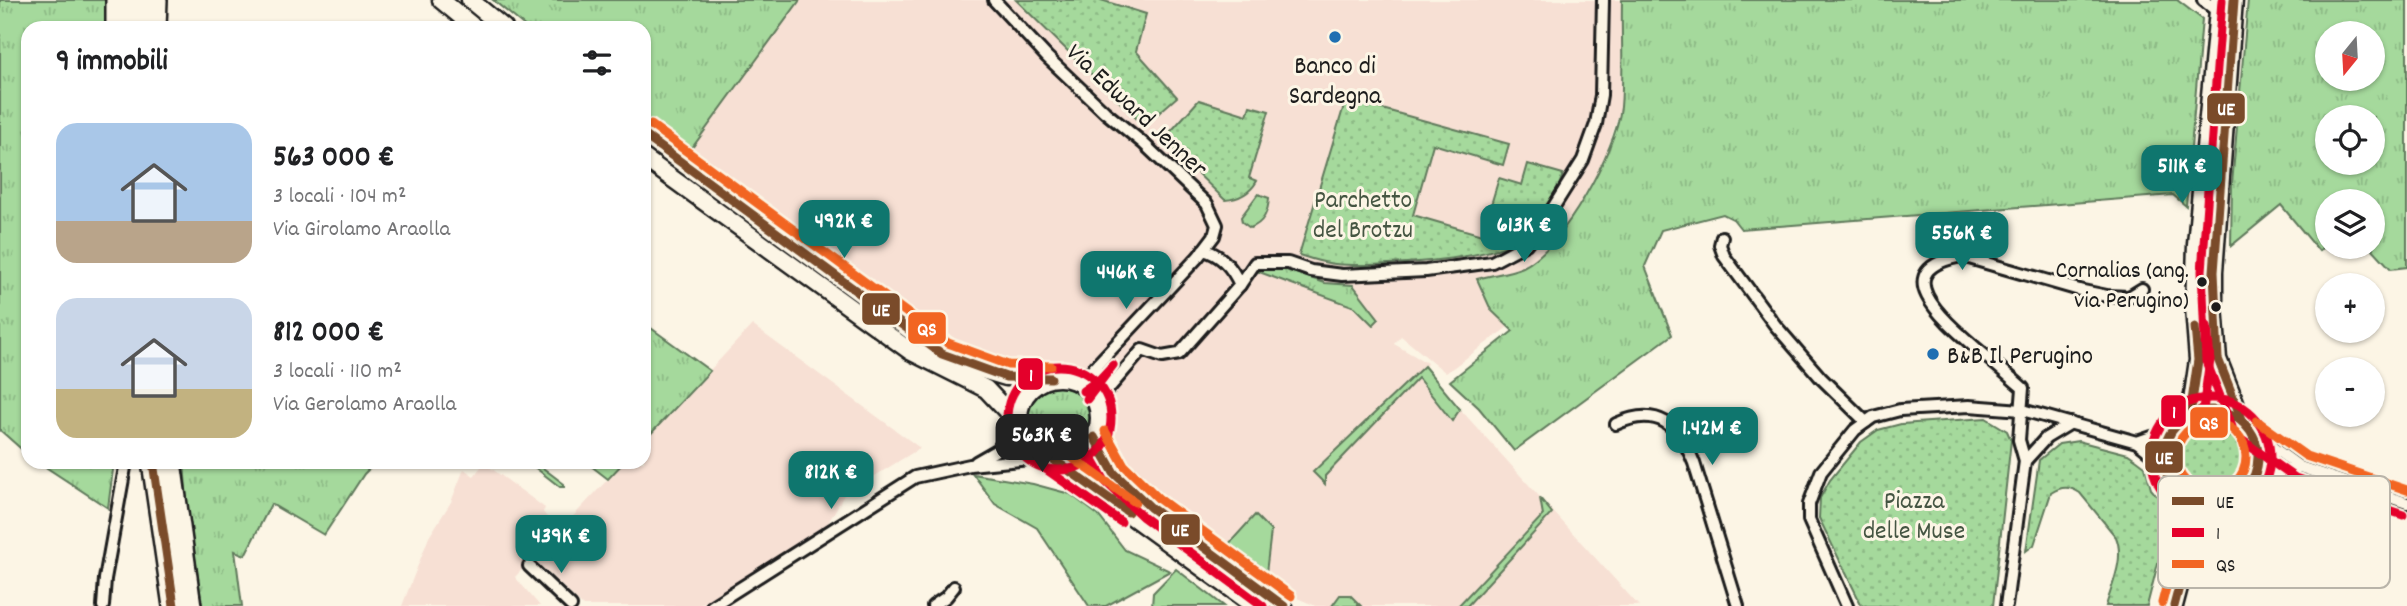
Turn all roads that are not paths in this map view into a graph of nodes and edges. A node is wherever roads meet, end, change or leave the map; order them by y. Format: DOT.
graph roads {
  1 [pos="117,0"];
  2 [pos="135,0"];
  3 [pos="156,0"];
  4 [pos="166,0"];
  5 [pos="441,0"];
  6 [pos="470,0"];
  7 [pos="994,0"];
  8 [pos="1603,0"];
  9 [pos="2203,0"];
  10 [pos="2234,0"];
  11 [pos="2219,6"];
  12 [pos="117,21"];
  13 [pos="135,21"];
  14 [pos="155,21"];
  15 [pos="166,21"];
  16 [pos="466,21"];
  17 [pos="496,21"];
  18 [pos="651,140"];
  19 [pos="651,163"];
  20 [pos="1722,237"];
  21 [pos="1203,250"];
  22 [pos="1240,285"];
  23 [pos="2142,289"];
  24 [pos="1051,378"];
  25 [pos="1076,381"];
  26 [pos="1097,405"];
  27 [pos="2022,410"];
  28 [pos="2189,415"];
  29 [pos="1866,422"];
  30 [pos="2071,423"];
  31 [pos="1616,424"];
  32 [pos="1019,425"];
  33 [pos="2247,426"];
  34 [pos="2172,430"];
  35 [pos="1094,438"];
  36 [pos="2137,442"];
  37 [pos="1050,457"];
  38 [pos="2025,461"];
  39 [pos="2165,464"];
  40 [pos="970,466"];
  41 [pos="2300,467"];
  42 [pos="125,469"];
  43 [pos="154,469"];
  44 [pos="171,469"];
  45 [pos="2169,476"];
  46 [pos="2254,476"];
  47 [pos="2268,476"];
  48 [pos="2327,476"];
  49 [pos="2390,497"];
  50 [pos="2407,503"];
  51 [pos="529,566"];
  52 [pos="954,587"];
  53 [pos="2180,588"];
  54 [pos="103,606"];
  55 [pos="174,606"];
  56 [pos="190,606"];
  57 [pos="570,606"];
  58 [pos="712,606"];
  59 [pos="933,606"];
  60 [pos="1255,606"];
  61 [pos="1284,606"];
  62 [pos="1738,606"];
  63 [pos="1847,606"];
  64 [pos="2006,606"];
  65 [pos="2175,606"];
  1 -- 12 [label="highway"];
  2 -- 13 [label="highway"];
  3 -- 14 [label="highway"];
  4 -- 15 [label="highway"];
  5 -- 16 [label="street"];
  6 -- 17 [label="street"];
  7 -- 21 [label="street, Via Edward Jenner"];
  8 -- 22 [label="street"];
  9 -- 11 [label="street"];
  10 -- 33 [label="street"];
  11 -- 28 [label="street"];
  18 -- 24 [label="street"];
  19 -- 32 [label="street"];
  20 -- 29 [label="street"];
  21 -- 22 [label="street"];
  21 -- 25 [label="street"];
  22 -- 26 [label="street"];
  23 -- 27 [label="street"];
  24 -- 25 [label="street"];
  24 -- 32 [label="street"];
  25 -- 26 [label="street"];
  26 -- 35 [label="street"];
  27 -- 29 [label="street"];
  27 -- 30 [label="street"];
  27 -- 38 [label="street"];
  28 -- 33 [label="street"];
  28 -- 34 [label="street"];
  29 -- 63 [label="street"];
  30 -- 36 [label="street"];
  30 -- 38 [label="street"];
  31 -- 62 [label="street"];
  32 -- 37 [label="street"];
  32 -- 40 [label="street"];
  33 -- 41 [label="street"];
  33 -- 46 [label="street"];
  34 -- 36 [label="street"];
  34 -- 39 [label="street"];
  35 -- 37 [label="street"];
  35 -- 61 [label="street"];
  36 -- 39 [label="street"];
  37 -- 40 [label="street"];
  37 -- 60 [label="street"];
  38 -- 64 [label="street"];
  39 -- 45 [label="street"];
  40 -- 58 [label="street"];
  41 -- 47 [label="street"];
  41 -- 48 [label="street"];
  42 -- 54 [label="street"];
  43 -- 55 [label="highway"];
  44 -- 56 [label="highway"];
  49 -- 50 [label="street"];
  51 -- 57 [label="street"];
  52 -- 59 [label="street"];
  53 -- 65 [label="street"];
}
